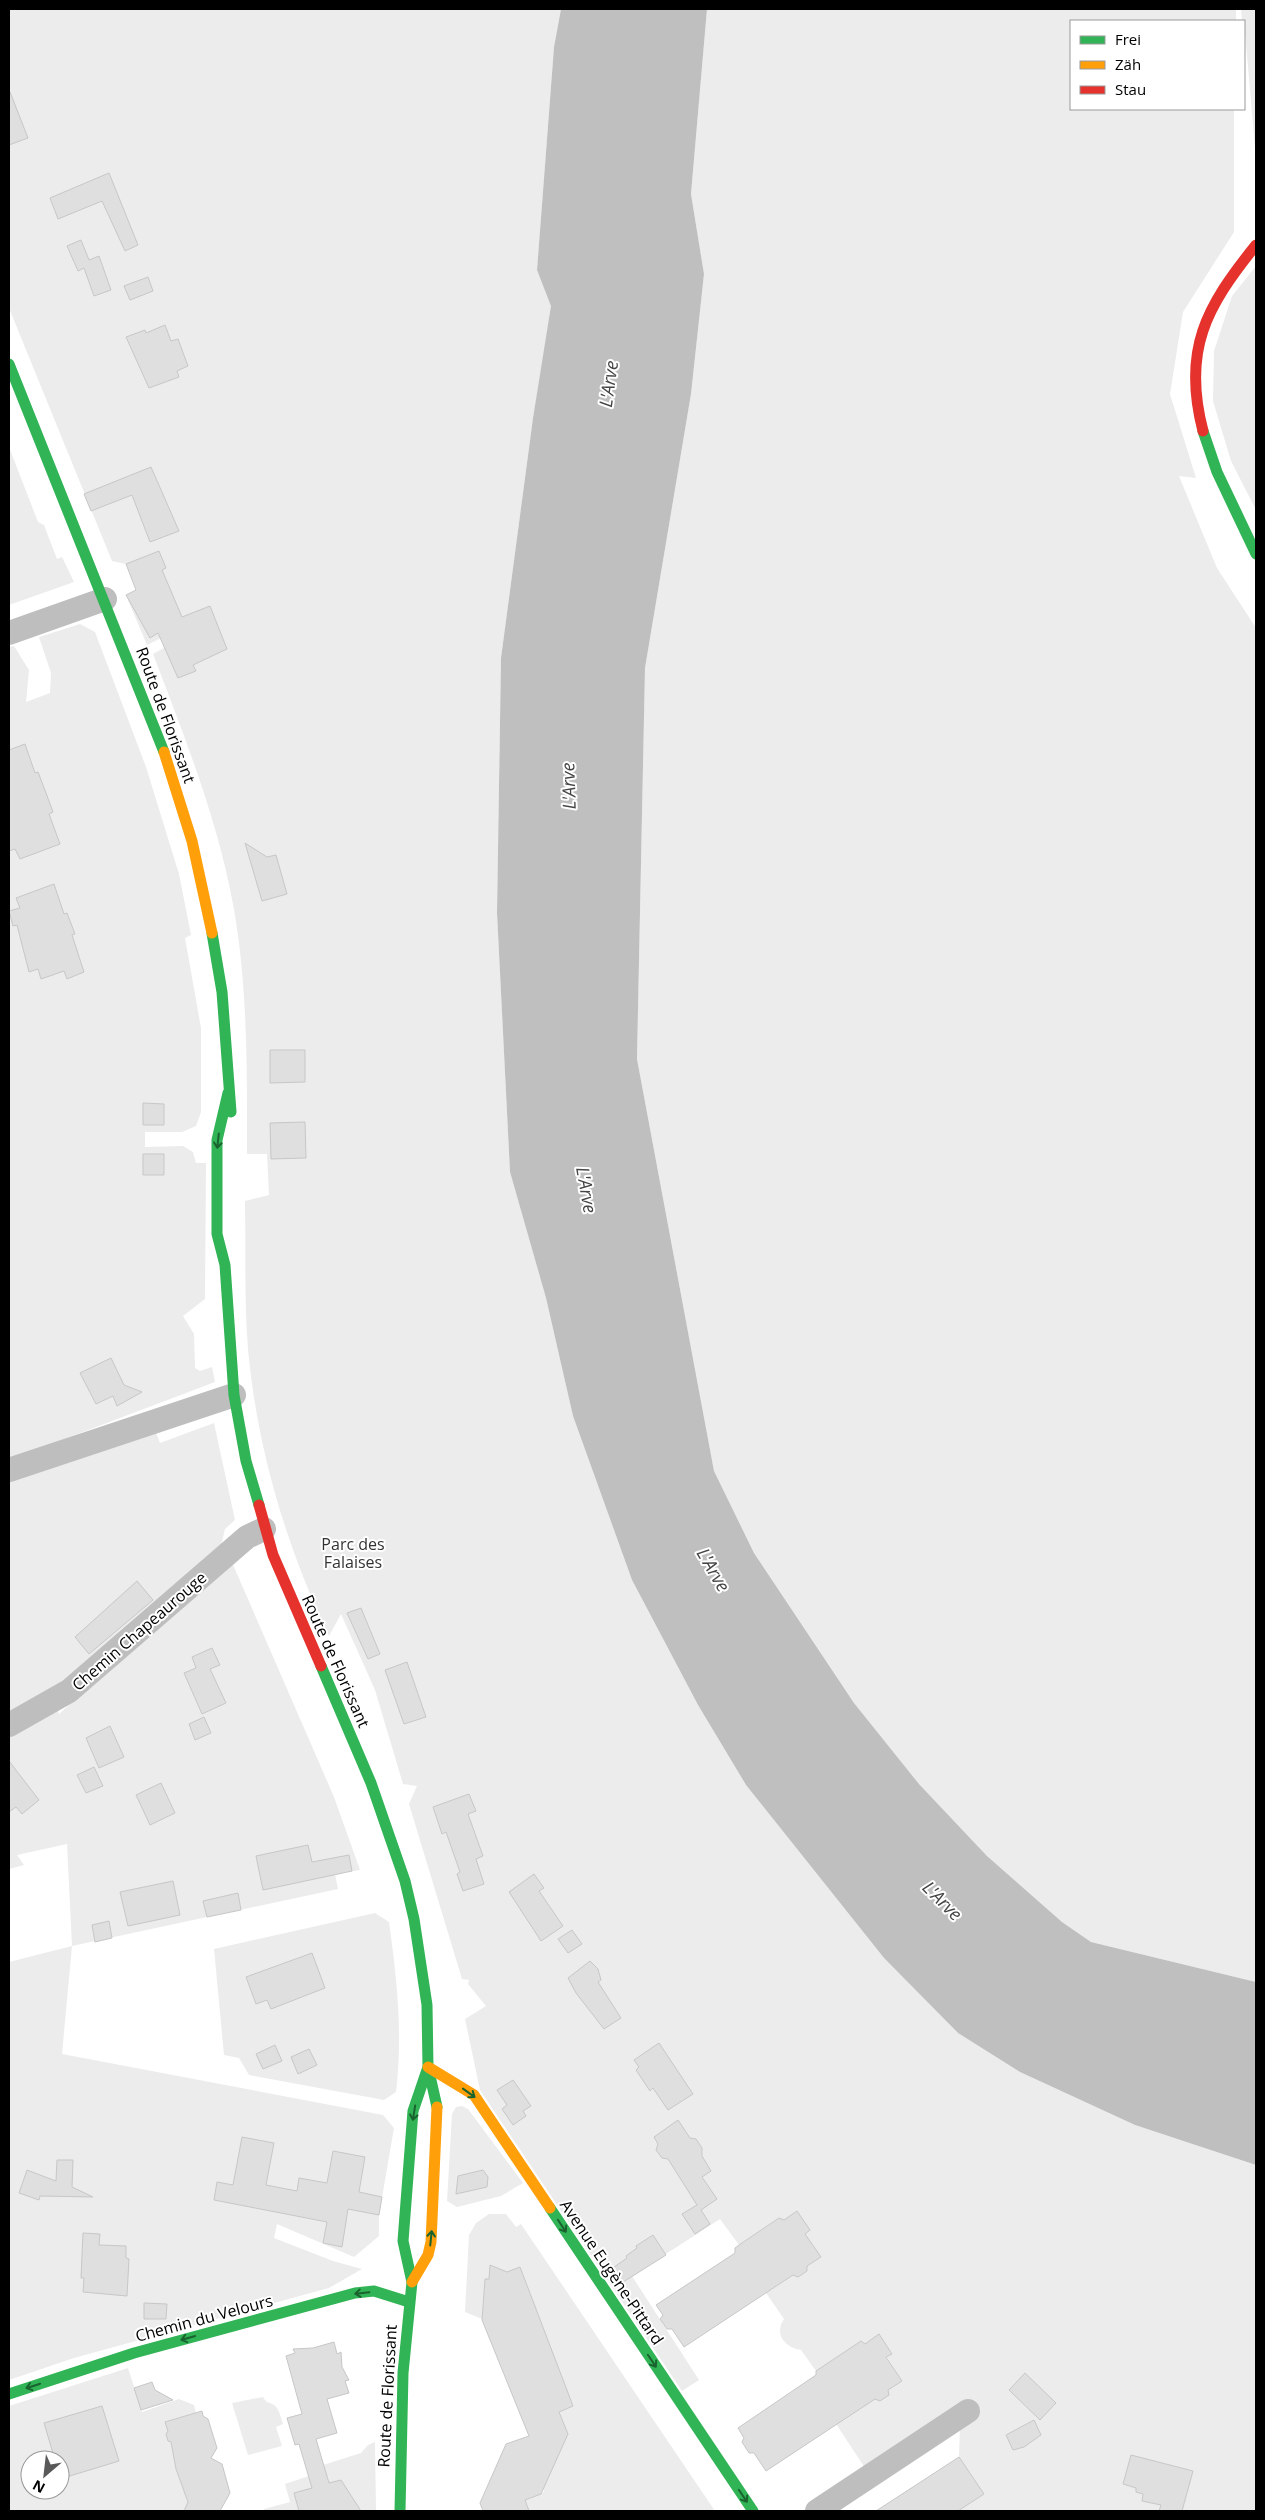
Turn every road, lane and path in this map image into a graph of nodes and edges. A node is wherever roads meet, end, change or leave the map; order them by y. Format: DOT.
graph roads {
  1 [pos="1256,245"];
  2 [pos="9,364"];
  3 [pos="1256,554"];
  4 [pos="105,599"];
  5 [pos="9,633"];
  6 [pos="228,1093"];
  7 [pos="233,1125"];
  8 [pos="230,1245"];
  9 [pos="226,1265"];
  10 [pos="234,1395"];
  11 [pos="9,1470"];
  12 [pos="264,1529"];
  13 [pos="9,1725"];
  14 [pos="428,2067"];
  15 [pos="412,2282"];
  16 [pos="409,2302"];
  17 [pos="9,2394"];
  18 [pos="968,2411"];
  19 [pos="400,2511"];
  20 [pos="753,2511"];
  21 [pos="817,2511"];
  1 -- 3 [label="main road"];
  2 -- 4 [label="main road, Route de Florissant"];
  4 -- 5 [label="street"];
  4 -- 6 [label="main road, Route de Florissant"];
  6 -- 7 [label="main road, Route de Florissant"];
  6 -- 9 [label="main road, Route de Florissant, one-way"];
  8 -- 9 [label="main road, Route de Florissant"];
  9 -- 10 [label="main road, Route de Florissant"];
  10 -- 11 [label="street"];
  10 -- 12 [label="main road, Route de Florissant"];
  12 -- 13 [label="street, Chemin Chapeaurouge"];
  12 -- 14 [label="main road, Route de Florissant"];
  14 -- 15 [label="main road, Route de Florissant, one-way"];
  15 -- 14 [label="main road, Route de Florissant, one-way"];
  14 -- 20 [label="main road, Avenue Eugène-Pittard, one-way"];
  15 -- 16 [label="main road, Route de Florissant"];
  16 -- 17 [label="main road, Chemin du Velours, one-way"];
  16 -- 19 [label="main road, Route de Florissant"];
  18 -- 21 [label="street"];
}
